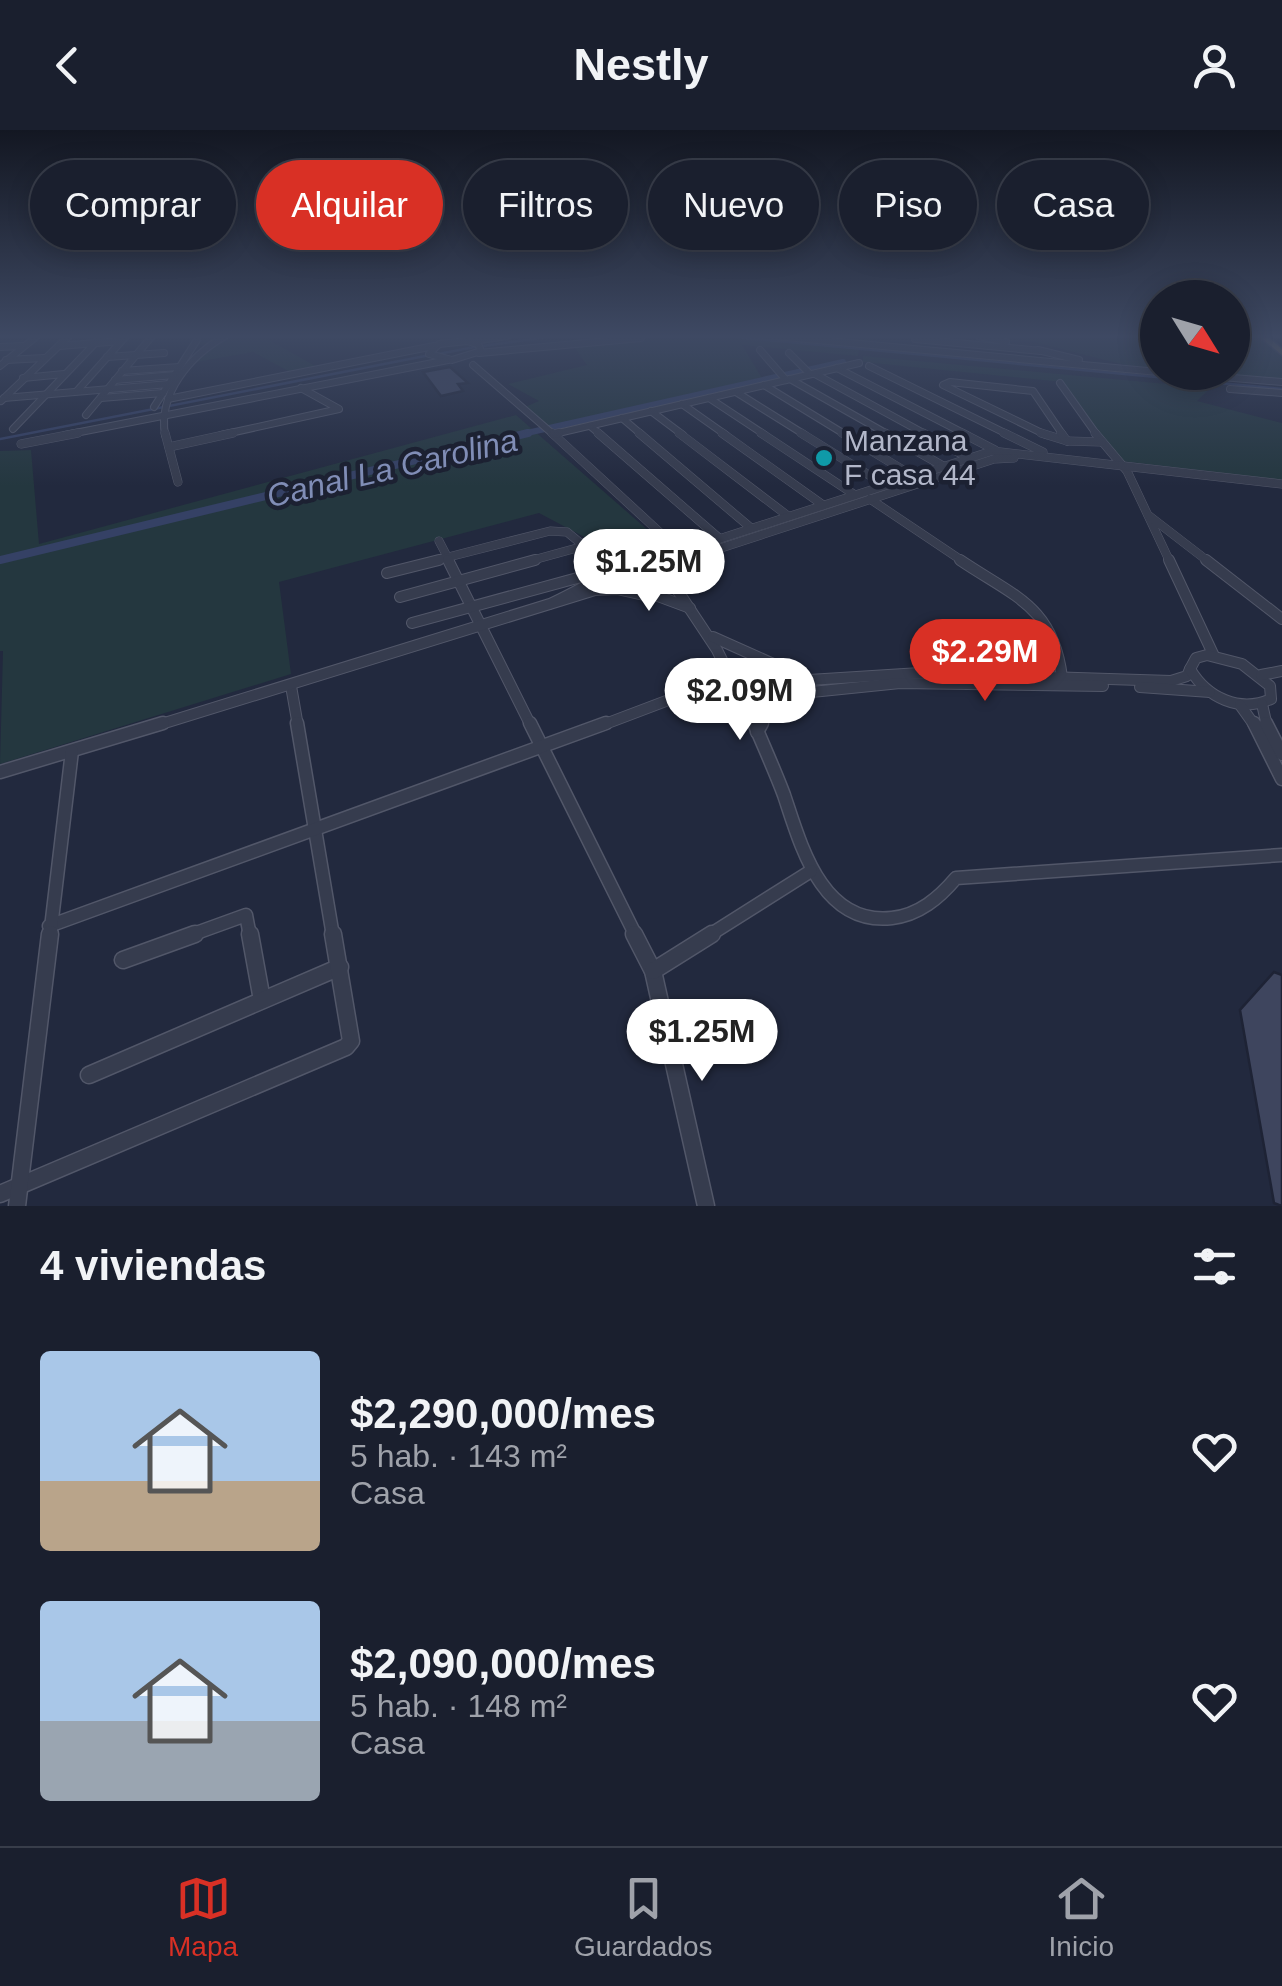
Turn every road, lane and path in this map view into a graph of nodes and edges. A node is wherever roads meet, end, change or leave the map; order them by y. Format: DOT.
graph roads {
  1 [pos="53,386"];
  2 [pos="81,386"];
  3 [pos="109,386"];
  4 [pos="141,386"];
  5 [pos="168,386"];
  6 [pos="174,386"];
  7 [pos="232,386"];
  8 [pos="311,386"];
  9 [pos="497,386"];
  10 [pos="759,386"];
  11 [pos="766,386"];
  12 [pos="800,386"];
  13 [pos="835,386"];
  14 [pos="872,386"];
  15 [pos="910,386"];
  16 [pos="946,386"];
  17 [pos="993,386"];
  18 [pos="1062,386"];
  19 [pos="301,388"];
  20 [pos="107,389"];
  21 [pos="1243,390"];
  22 [pos="77,391"];
  23 [pos="736,392"];
  24 [pos="1282,393"];
  25 [pos="46,394"];
  26 [pos="1,396"];
  27 [pos="101,398"];
  28 [pos="166,398"];
  29 [pos="708,398"];
  30 [pos="682,404"];
  31 [pos="154,407"];
  32 [pos="652,412"];
  33 [pos="86,415"];
  34 [pos="162,415"];
  35 [pos="622,418"];
  36 [pos="590,426"];
  37 [pos="14,429"];
  38 [pos="553,433"];
  39 [pos="1066,441"];
  40 [pos="1102,442"];
  41 [pos="22,444"];
  42 [pos="169,447"];
  43 [pos="996,450"];
  44 [pos="1051,456"];
  45 [pos="969,458"];
  46 [pos="1117,464"];
  47 [pos="942,466"];
  48 [pos="1127,471"];
  49 [pos="926,472"];
  50 [pos="913,476"];
  51 [pos="936,478"];
  52 [pos="178,482"];
  53 [pos="885,485"];
  54 [pos="1282,486"];
  55 [pos="854,494"];
  56 [pos="870,499"];
  57 [pos="823,505"];
  58 [pos="1144,512"];
  59 [pos="788,516"];
  60 [pos="751,528"];
  61 [pos="718,538"];
  62 [pos="1180,539"];
  63 [pos="1158,540"];
  64 [pos="439,541"];
  65 [pos="680,551"];
  66 [pos="448,556"];
  67 [pos="640,564"];
  68 [pos="626,569"];
  69 [pos="387,572"];
  70 [pos="592,574"];
  71 [pos="669,576"];
  72 [pos="460,581"];
  73 [pos="629,591"];
  74 [pos="652,594"];
  75 [pos="400,597"];
  76 [pos="550,604"];
  77 [pos="472,608"];
  78 [pos="691,609"];
  79 [pos="1282,618"];
  80 [pos="412,623"];
  81 [pos="481,628"];
  82 [pos="713,637"];
  83 [pos="1214,656"];
  84 [pos="767,664"];
  85 [pos="1190,669"];
  86 [pos="782,671"];
  87 [pos="1282,671"];
  88 [pos="1261,675"];
  89 [pos="732,676"];
  90 [pos="1062,678"];
  91 [pos="291,686"];
  92 [pos="1210,692"];
  93 [pos="788,698"];
  94 [pos="1239,704"];
  95 [pos="1262,704"];
  96 [pos="757,732"];
  97 [pos="542,748"];
  98 [pos="72,751"];
  99 [pos="1282,754"];
  100 [pos="0,772"];
  101 [pos="1282,779"];
  102 [pos="316,832"];
  103 [pos="1282,855"];
  104 [pos="811,871"];
  105 [pos="49,926"];
  106 [pos="123,960"];
  107 [pos="340,967"];
  108 [pos="653,971"];
  109 [pos="262,1000"];
  110 [pos="88,1075"];
  111 [pos="18,1185"];
  112 [pos="0,1194"];
  113 [pos="16,1206"];
  114 [pos="706,1206"];
  1 -- 25 [label="street"];
  2 -- 22 [label="street"];
  3 -- 20 [label="street"];
  4 -- 20 [label="street"];
  5 -- 28 [label="street"];
  6 -- 28 [label="street"];
  7 -- 28 [label="street"];
  8 -- 19 [label="street"];
  9 -- 38 [label="street"];
  10 -- 23 [label="street"];
  11 -- 50 [label="street"];
  12 -- 47 [label="street"];
  13 -- 45 [label="street"];
  14 -- 43 [label="street"];
  15 -- 44 [label="street"];
  16 -- 39 [label="street"];
  17 -- 39 [label="street"];
  18 -- 40 [label="street"];
  19 -- 34 [label="street"];
  19 -- 42 [label="street"];
  20 -- 22 [label="street"];
  20 -- 27 [label="street"];
  21 -- 24 [label="street"];
  22 -- 25 [label="street"];
  23 -- 29 [label="street"];
  23 -- 53 [label="street"];
  25 -- 26 [label="street"];
  25 -- 37 [label="street"];
  27 -- 28 [label="street"];
  27 -- 33 [label="street"];
  28 -- 31 [label="street"];
  28 -- 34 [label="street"];
  29 -- 30 [label="street"];
  29 -- 55 [label="street"];
  30 -- 32 [label="street"];
  30 -- 57 [label="street"];
  32 -- 35 [label="street"];
  32 -- 59 [label="street"];
  34 -- 41 [label="street"];
  34 -- 42 [label="street"];
  35 -- 36 [label="street"];
  35 -- 60 [label="street"];
  36 -- 38 [label="street"];
  36 -- 61 [label="street"];
  38 -- 65 [label="street"];
  39 -- 40 [label="street"];
  40 -- 46 [label="street"];
  42 -- 52 [label="street"];
  43 -- 44 [label="street"];
  43 -- 45 [label="street"];
  44 -- 46 [label="street"];
  45 -- 47 [label="street"];
  46 -- 48 [label="street"];
  46 -- 54 [label="street"];
  47 -- 49 [label="street"];
  48 -- 51 [label="street"];
  48 -- 54 [label="street"];
  48 -- 58 [label="street"];
  49 -- 50 [label="street"];
  49 -- 51 [label="street"];
  50 -- 53 [label="street"];
  51 -- 56 [label="street"];
  53 -- 55 [label="street"];
  55 -- 57 [label="street"];
  56 -- 71 [label="street"];
  56 -- 90 [label="street"];
  57 -- 59 [label="street"];
  58 -- 62 [label="street"];
  58 -- 63 [label="street"];
  59 -- 60 [label="street"];
  60 -- 61 [label="street"];
  61 -- 65 [label="street"];
  62 -- 63 [label="street"];
  62 -- 79 [label="street"];
  63 -- 83 [label="street"];
  64 -- 66 [label="street"];
  65 -- 67 [label="street"];
  66 -- 69 [label="street"];
  66 -- 72 [label="street"];
  66 -- 72 [label="street"];
  67 -- 68 [label="street"];
  67 -- 71 [label="street"];
  68 -- 73 [label="street"];
  68 -- 76 [label="street"];
  70 -- 77 [label="street"];
  71 -- 74 [label="street"];
  71 -- 78 [label="street"];
  72 -- 75 [label="street"];
  72 -- 77 [label="street"];
  73 -- 74 [label="street"];
  73 -- 76 [label="street"];
  74 -- 78 [label="street"];
  76 -- 81 [label="street"];
  77 -- 80 [label="street"];
  77 -- 81 [label="street"];
  78 -- 82 [label="street"];
  81 -- 91 [label="street"];
  81 -- 97 [label="street"];
  82 -- 84 [label="street"];
  82 -- 89 [label="street"];
  83 -- 85 [label="street"];
  83 -- 88 [label="street"];
  84 -- 86 [label="street"];
  84 -- 89 [label="street"];
  85 -- 90 [label="street"];
  85 -- 92 [label="street"];
  86 -- 90 [label="street"];
  86 -- 93 [label="street"];
  87 -- 88 [label="street"];
  88 -- 95 [label="street"];
  89 -- 96 [label="street"];
  89 -- 97 [label="street"];
  91 -- 98 [label="street"];
  91 -- 102 [label="street"];
  92 -- 93 [label="street"];
  92 -- 94 [label="street"];
  93 -- 96 [label="street"];
  94 -- 95 [label="street"];
  94 -- 101 [label="street"];
  95 -- 99 [label="street"];
  96 -- 104 [label="street"];
  97 -- 102 [label="street"];
  97 -- 108 [label="street"];
  98 -- 100 [label="street"];
  98 -- 105 [label="street"];
  102 -- 105 [label="street"];
  102 -- 107 [label="street"];
  103 -- 104 [label="street"];
  104 -- 108 [label="street"];
  105 -- 111 [label="street"];
  106 -- 109 [label="street"];
  107 -- 109 [label="street"];
  107 -- 111 [label="street"];
  108 -- 114 [label="street"];
  109 -- 110 [label="street"];
  111 -- 112 [label="street"];
  111 -- 113 [label="street"];
}
